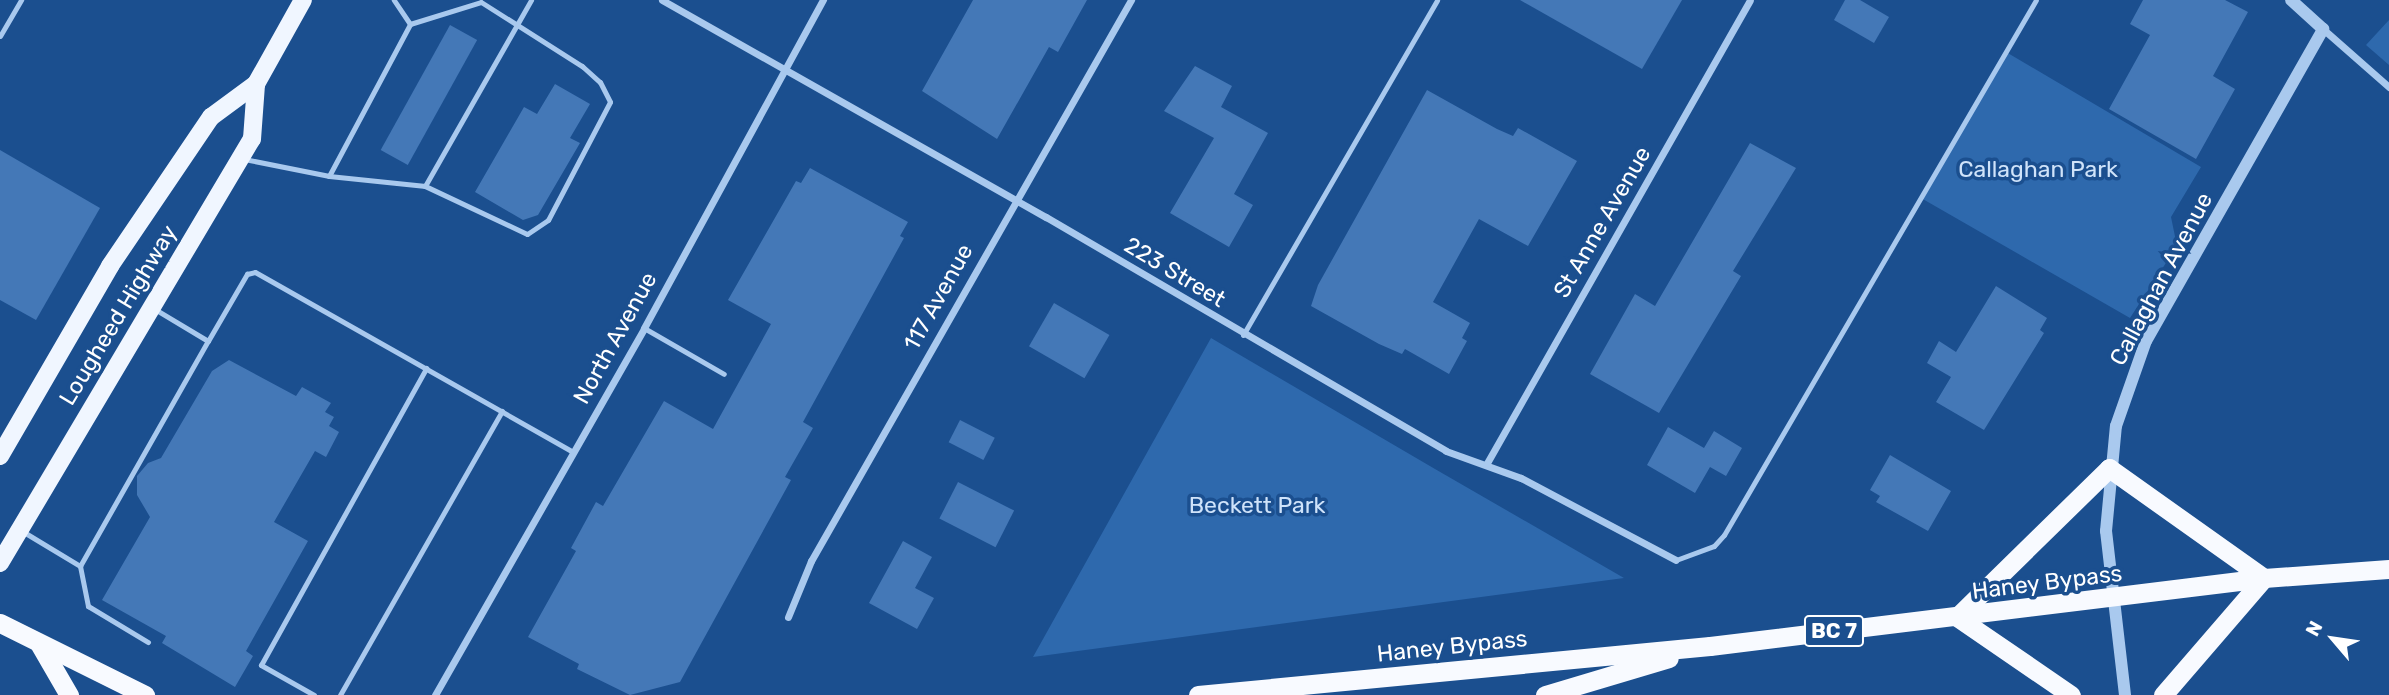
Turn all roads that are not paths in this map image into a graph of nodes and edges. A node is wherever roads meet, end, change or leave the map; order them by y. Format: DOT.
graph roads {
  1 [pos="21,0"];
  2 [pos="303,0"];
  3 [pos="394,0"];
  4 [pos="531,0"];
  5 [pos="662,0"];
  6 [pos="823,0"];
  7 [pos="1131,0"];
  8 [pos="1437,0"];
  9 [pos="1750,0"];
  10 [pos="2036,0"];
  11 [pos="2291,0"];
  12 [pos="518,22"];
  13 [pos="410,24"];
  14 [pos="2323,29"];
  15 [pos="0,36"];
  16 [pos="784,71"];
  17 [pos="256,84"];
  18 [pos="2389,87"];
  19 [pos="241,158"];
  20 [pos="329,176"];
  21 [pos="425,186"];
  22 [pos="1015,199"];
  23 [pos="150,307"];
  24 [pos="644,328"];
  25 [pos="1243,335"];
  26 [pos="208,341"];
  27 [pos="426,368"];
  28 [pos="723,374"];
  29 [pos="502,411"];
  30 [pos="573,452"];
  31 [pos="0,456"];
  32 [pos="1487,463"];
  33 [pos="2109,468"];
  34 [pos="19,529"];
  35 [pos="1676,560"];
  36 [pos="0,563"];
  37 [pos="80,565"];
  38 [pos="2389,569"];
  39 [pos="2264,579"];
  40 [pos="2116,598"];
  41 [pos="788,617"];
  42 [pos="1957,617"];
  43 [pos="0,623"];
  44 [pos="148,642"];
  45 [pos="40,645"];
  46 [pos="1710,646"];
  47 [pos="437,694"];
  48 [pos="69,695"];
  49 [pos="145,695"];
  50 [pos="314,695"];
  51 [pos="340,695"];
  52 [pos="1198,695"];
  53 [pos="1545,695"];
  54 [pos="2071,695"];
  55 [pos="2125,695"];
  56 [pos="2163,695"];
  1 -- 15 [label="lane"];
  2 -- 17 [label="main road, Lougheed Highway"];
  3 -- 13 [label="lane"];
  4 -- 12 [label="lane"];
  5 -- 16 [label="street, 223 Street"];
  6 -- 16 [label="street, North Avenue"];
  7 -- 22 [label="street, 117 Avenue"];
  8 -- 25 [label="lane"];
  9 -- 32 [label="street, St Anne Avenue"];
  10 -- 35 [label="lane"];
  11 -- 14 [label="street"];
  12 -- 13 [label="lane"];
  12 -- 21 [label="lane"];
  12 -- 21 [label="lane"];
  13 -- 20 [label="lane"];
  14 -- 18 [label="street"];
  14 -- 33 [label="street, Callaghan Avenue"];
  16 -- 22 [label="street, 223 Street"];
  16 -- 24 [label="street, North Avenue"];
  17 -- 19 [label="main road, Lougheed Highway"];
  17 -- 31 [label="main road, Lougheed Highway"];
  19 -- 20 [label="lane"];
  19 -- 23 [label="main road, Lougheed Highway"];
  20 -- 21 [label="lane"];
  22 -- 25 [label="street, 223 Street"];
  22 -- 41 [label="street, 117 Avenue"];
  23 -- 26 [label="lane"];
  23 -- 34 [label="main road, Lougheed Highway"];
  24 -- 28 [label="lane"];
  24 -- 30 [label="street, North Avenue"];
  25 -- 32 [label="street, 223 Street"];
  26 -- 27 [label="lane"];
  26 -- 37 [label="lane"];
  27 -- 29 [label="lane"];
  27 -- 50 [label="lane"];
  29 -- 30 [label="lane"];
  29 -- 51 [label="lane"];
  30 -- 47 [label="street, North Avenue"];
  32 -- 35 [label="street, 223 Street"];
  33 -- 39 [label="highway"];
  33 -- 40 [label="street, Callaghan Avenue"];
  33 -- 42 [label="highway"];
  34 -- 36 [label="main road, Lougheed Highway"];
  34 -- 37 [label="lane"];
  37 -- 44 [label="lane"];
  38 -- 39 [label="highway, Haney Bypass / BC 7"];
  39 -- 40 [label="highway, Haney Bypass / BC 7"];
  39 -- 56 [label="highway"];
  40 -- 42 [label="highway, Haney Bypass / BC 7"];
  40 -- 55 [label="street, Callaghan Avenue"];
  42 -- 46 [label="highway, Haney Bypass / BC 7"];
  42 -- 54 [label="highway"];
  43 -- 45 [label="highway"];
  45 -- 48 [label="highway"];
  45 -- 49 [label="highway"];
  46 -- 52 [label="highway, Haney Bypass / BC 7"];
  46 -- 53 [label="highway, Haney Bypass / BC 7"];
}
